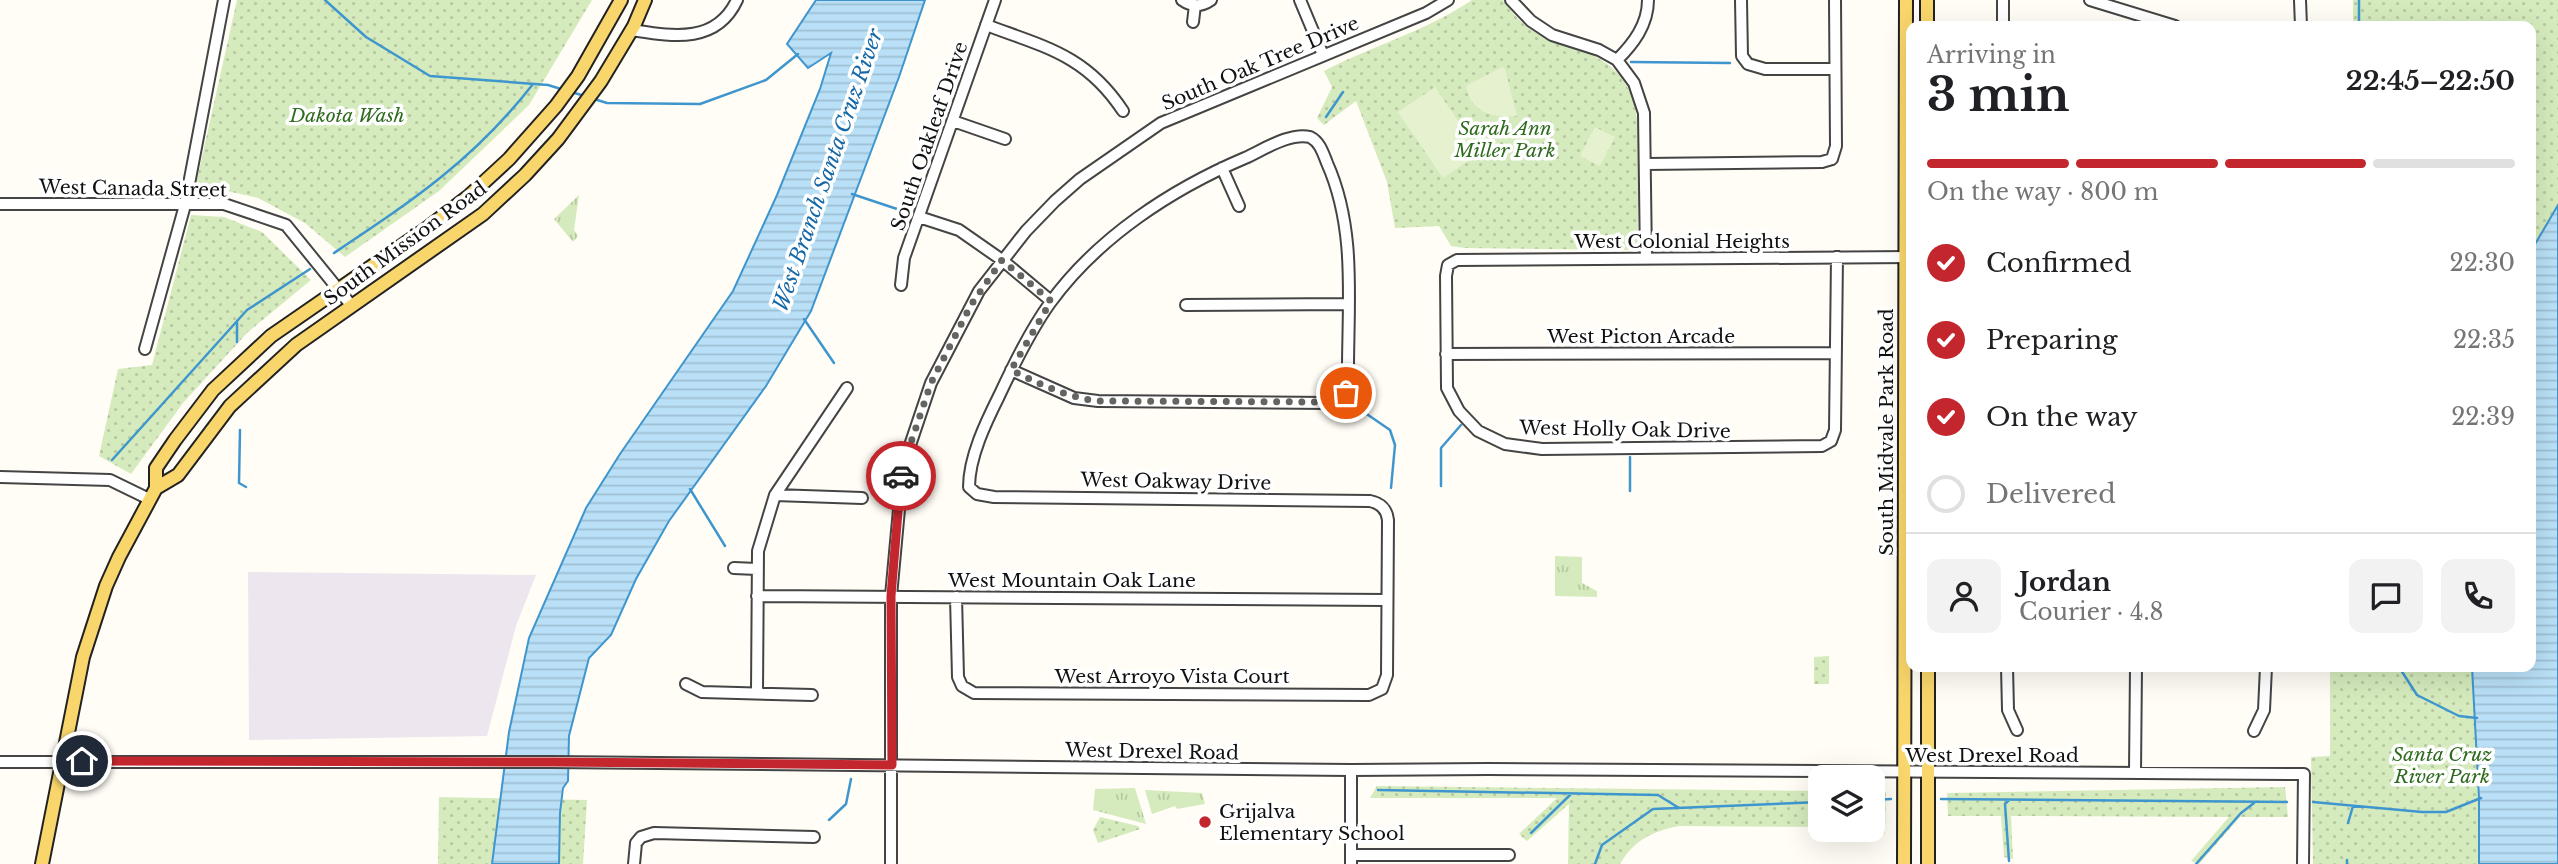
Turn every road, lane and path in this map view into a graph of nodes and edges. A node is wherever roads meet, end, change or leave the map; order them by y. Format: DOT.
graph roads {
  1 [pos="224,0"];
  2 [pos="621,0"];
  3 [pos="645,0"];
  4 [pos="737,0"];
  5 [pos="995,0"];
  6 [pos="1182,0"];
  7 [pos="1212,0"];
  8 [pos="1300,0"];
  9 [pos="1448,0"];
  10 [pos="1511,0"];
  11 [pos="1648,0"];
  12 [pos="1741,0"];
  13 [pos="1835,0"];
  14 [pos="1906,0"];
  15 [pos="1927,0"];
  16 [pos="2003,0"];
  17 [pos="2090,0"];
  18 [pos="2300,0"];
  19 [pos="1195,5"];
  20 [pos="1906,21"];
  21 [pos="1927,21"];
  22 [pos="2003,21"];
  23 [pos="2159,21"];
  24 [pos="2301,21"];
  25 [pos="1194,22"];
  26 [pos="986,25"];
  27 [pos="631,30"];
  28 [pos="1323,55"];
  29 [pos="1616,60"];
  30 [pos="1835,69"];
  31 [pos="1123,111"];
  32 [pos="953,121"];
  33 [pos="1005,139"];
  34 [pos="1646,164"];
  35 [pos="1222,168"];
  36 [pos="0,204"];
  37 [pos="185,205"];
  38 [pos="1240,206"];
  39 [pos="919,217"];
  40 [pos="1837,257"];
  41 [pos="1906,257"];
  42 [pos="1646,259"];
  43 [pos="1002,260"];
  44 [pos="1450,261"];
  45 [pos="901,285"];
  46 [pos="337,288"];
  47 [pos="1051,301"];
  48 [pos="351,304"];
  49 [pos="1348,304"];
  50 [pos="1185,305"];
  51 [pos="145,349"];
  52 [pos="1836,353"];
  53 [pos="1446,354"];
  54 [pos="1011,370"];
  55 [pos="847,388"];
  56 [pos="1906,463"];
  57 [pos="0,477"];
  58 [pos="152,494"];
  59 [pos="775,495"];
  60 [pos="862,498"];
  61 [pos="734,568"];
  62 [pos="757,569"];
  63 [pos="757,596"];
  64 [pos="891,596"];
  65 [pos="956,597"];
  66 [pos="1387,600"];
  67 [pos="1928,672"];
  68 [pos="2007,672"];
  69 [pos="2136,672"];
  70 [pos="2266,672"];
  71 [pos="686,684"];
  72 [pos="757,691"];
  73 [pos="812,695"];
  74 [pos="2017,730"];
  75 [pos="2254,731"];
  76 [pos="63,761"];
  77 [pos="0,762"];
  78 [pos="892,765"];
  79 [pos="1351,770"];
  80 [pos="1928,771"];
  81 [pos="1903,772"];
  82 [pos="2136,772"];
  83 [pos="814,838"];
  84 [pos="1509,855"];
  85 [pos="1351,859"];
  86 [pos="41,864"];
  87 [pos="634,864"];
  88 [pos="891,864"];
  89 [pos="1904,864"];
  90 [pos="1928,864"];
  91 [pos="2304,864"];
  1 -- 37 [label="street"];
  2 -- 46 [label="main road, South Mission Road"];
  3 -- 27 [label="main road, South Mission Road"];
  4 -- 27 [label="street"];
  5 -- 26 [label="street, South Oakleaf Drive"];
  6 -- 19 [label="street"];
  7 -- 19 [label="street"];
  8 -- 28 [label="street"];
  9 -- 28 [label="street, South Oak Tree Drive"];
  10 -- 29 [label="street"];
  11 -- 29 [label="street"];
  12 -- 30 [label="street"];
  13 -- 30 [label="street"];
  14 -- 20 [label="main road, South Midvale Park Road"];
  15 -- 21 [label="main road"];
  16 -- 22 [label="street"];
  17 -- 23 [label="street"];
  18 -- 24 [label="street"];
  19 -- 25 [label="street"];
  26 -- 31 [label="street"];
  26 -- 32 [label="street, South Oakleaf Drive"];
  27 -- 48 [label="main road, South Mission Road"];
  28 -- 43 [label="street, South Oak Tree Drive"];
  29 -- 34 [label="street"];
  30 -- 34 [label="street"];
  32 -- 33 [label="street"];
  32 -- 39 [label="street, South Oakleaf Drive"];
  34 -- 42 [label="street"];
  35 -- 38 [label="street"];
  35 -- 47 [label="street"];
  35 -- 49 [label="street"];
  36 -- 37 [label="street, West Canada Street"];
  37 -- 46 [label="street, West Canada Street"];
  37 -- 51 [label="street"];
  39 -- 43 [label="street"];
  39 -- 45 [label="street, South Oakleaf Drive"];
  40 -- 41 [label="street, West Colonial Heights"];
  40 -- 42 [label="street, West Colonial Heights"];
  40 -- 52 [label="street"];
  42 -- 44 [label="street, West Colonial Heights"];
  43 -- 47 [label="street"];
  43 -- 64 [label="street, South Oak Tree Drive"];
  44 -- 53 [label="street, West Holly Oak Drive"];
  46 -- 48 [label="street, West Canada Street"];
  46 -- 58 [label="main road, South Mission Road"];
  47 -- 54 [label="street"];
  48 -- 58 [label="main road, South Mission Road"];
  49 -- 50 [label="street"];
  49 -- 54 [label="street"];
  52 -- 53 [label="street, West Picton Arcade"];
  52 -- 53 [label="street, West Holly Oak Drive"];
  54 -- 66 [label="street, West Oakway Drive"];
  55 -- 59 [label="street"];
  56 -- 81 [label="main road, South Midvale Park Road"];
  57 -- 58 [label="street"];
  58 -- 76 [label="main road, South Mission Road"];
  59 -- 60 [label="street"];
  59 -- 62 [label="street"];
  61 -- 62 [label="street"];
  62 -- 63 [label="street"];
  63 -- 64 [label="street, West Mountain Oak Lane"];
  63 -- 72 [label="street"];
  64 -- 65 [label="street, West Mountain Oak Lane"];
  64 -- 78 [label="street, South Oak Tree Drive"];
  65 -- 66 [label="street, West Mountain Oak Lane"];
  65 -- 66 [label="street, West Arroyo Vista Court"];
  67 -- 80 [label="main road"];
  68 -- 74 [label="street"];
  69 -- 82 [label="street"];
  70 -- 75 [label="street"];
  71 -- 72 [label="street"];
  72 -- 73 [label="street"];
  76 -- 77 [label="street, West Drexel Road"];
  76 -- 78 [label="street, West Drexel Road"];
  76 -- 86 [label="main road, South Mission Road"];
  78 -- 79 [label="street, West Drexel Road"];
  78 -- 88 [label="street, South Oak Tree Drive"];
  79 -- 81 [label="street, West Drexel Road"];
  79 -- 85 [label="street"];
  80 -- 81 [label="street, West Drexel Road"];
  80 -- 82 [label="street, West Drexel Road"];
  80 -- 90 [label="main road"];
  81 -- 89 [label="main road, South Midvale Park Road"];
  82 -- 91 [label="street, West Drexel Road"];
  83 -- 87 [label="street"];
  84 -- 85 [label="street"];
}
